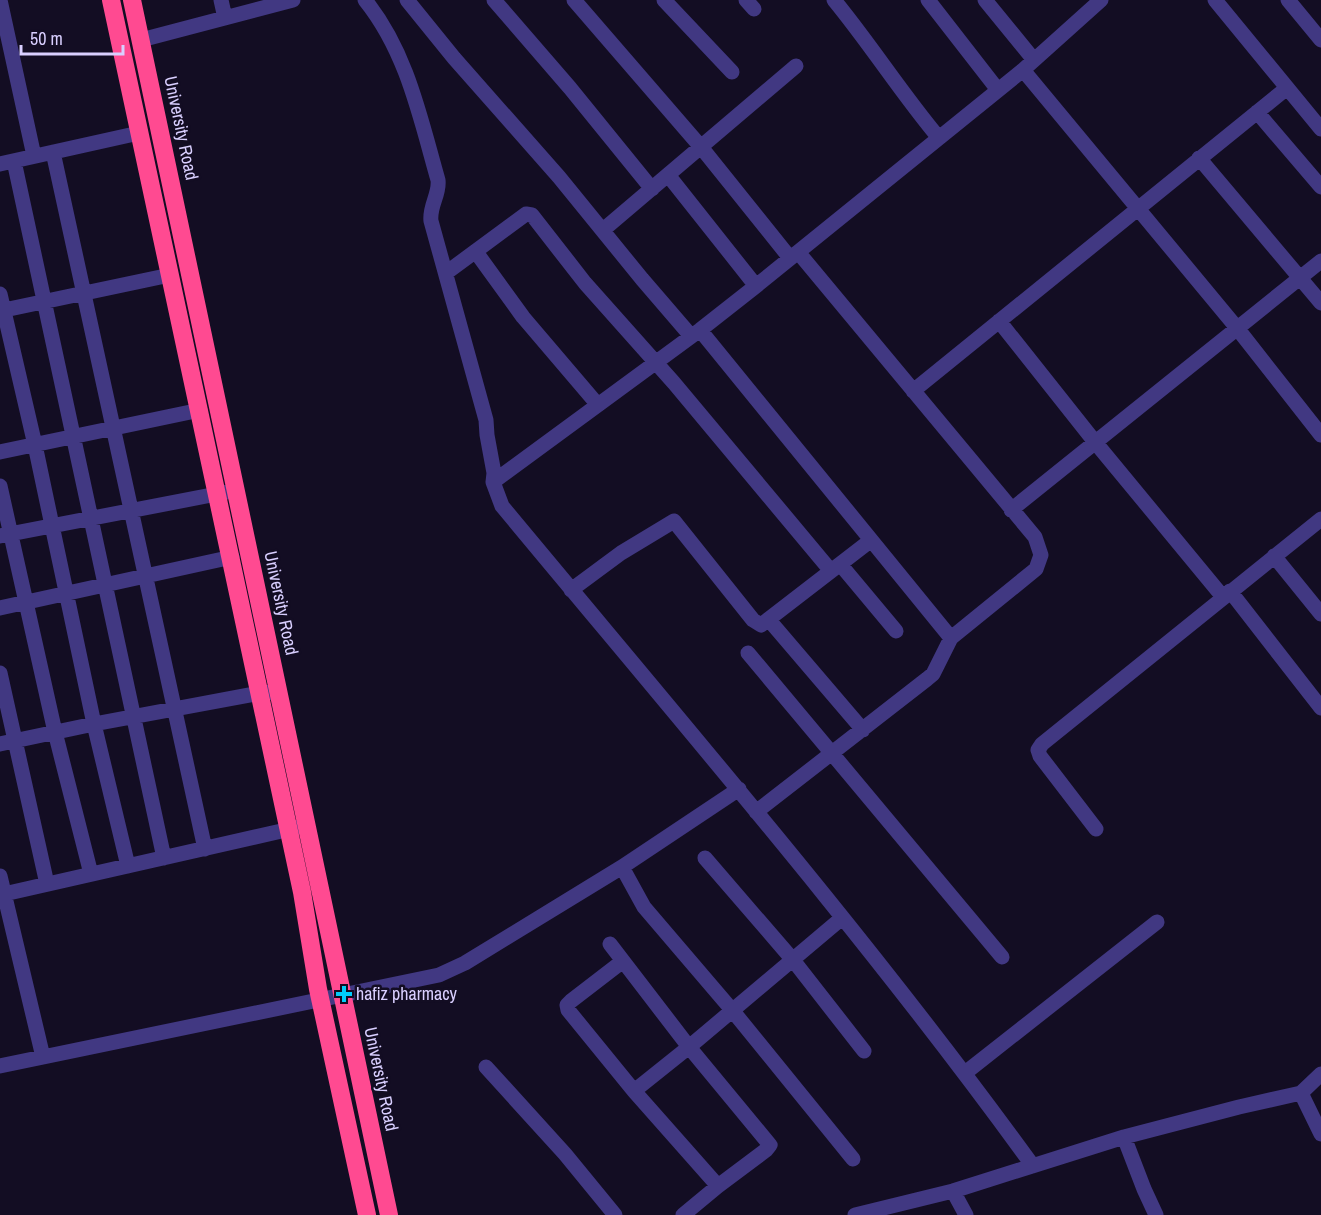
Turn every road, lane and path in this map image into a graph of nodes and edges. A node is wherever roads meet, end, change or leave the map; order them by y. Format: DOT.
graph roads {
  1 [pos="111,0"];
  2 [pos="132,0"];
  3 [pos="221,0"];
  4 [pos="293,0"];
  5 [pos="365,0"];
  6 [pos="407,0"];
  7 [pos="494,0"];
  8 [pos="574,0"];
  9 [pos="664,0"];
  10 [pos="834,0"];
  11 [pos="928,0"];
  12 [pos="985,0"];
  13 [pos="1101,0"];
  14 [pos="1215,0"];
  15 [pos="1288,0"];
  16 [pos="3,1"];
  17 [pos="225,18"];
  18 [pos="141,40"];
  19 [pos="1321,40"];
  20 [pos="1029,65"];
  21 [pos="796,66"];
  22 [pos="732,72"];
  23 [pos="1287,88"];
  24 [pos="998,90"];
  25 [pos="1257,112"];
  26 [pos="1321,129"];
  27 [pos="139,133"];
  28 [pos="939,138"];
  29 [pos="701,147"];
  30 [pos="53,152"];
  31 [pos="34,156"];
  32 [pos="1199,158"];
  33 [pos="7,162"];
  34 [pos="668,175"];
  35 [pos="1321,187"];
  36 [pos="652,189"];
  37 [pos="1137,208"];
  38 [pos="603,230"];
  39 [pos="476,252"];
  40 [pos="794,255"];
  41 [pos="1321,261"];
  42 [pos="446,273"];
  43 [pos="170,275"];
  44 [pos="1301,278"];
  45 [pos="756,286"];
  46 [pos="83,293"];
  47 [pos="0,294"];
  48 [pos="45,301"];
  49 [pos="1321,303"];
  50 [pos="2,310"];
  51 [pos="999,321"];
  52 [pos="1237,328"];
  53 [pos="695,333"];
  54 [pos="656,362"];
  55 [pos="913,391"];
  56 [pos="598,405"];
  57 [pos="200,410"];
  58 [pos="113,428"];
  59 [pos="1321,435"];
  60 [pos="73,437"];
  61 [pos="1095,442"];
  62 [pos="35,445"];
  63 [pos="0,452"];
  64 [pos="493,482"];
  65 [pos="0,486"];
  66 [pos="227,492"];
  67 [pos="131,510"];
  68 [pos="1011,510"];
  69 [pos="92,518"];
  70 [pos="1321,519"];
  71 [pos="51,525"];
  72 [pos="5,535"];
  73 [pos="870,541"];
  74 [pos="1274,556"];
  75 [pos="232,557"];
  76 [pos="835,567"];
  77 [pos="144,576"];
  78 [pos="106,584"];
  79 [pos="571,590"];
  80 [pos="66,593"];
  81 [pos="1227,594"];
  82 [pos="25,602"];
  83 [pos="0,608"];
  84 [pos="1321,614"];
  85 [pos="769,620"];
  86 [pos="896,631"];
  87 [pos="951,638"];
  88 [pos="748,653"];
  89 [pos="0,673"];
  90 [pos="269,692"];
  91 [pos="1321,708"];
  92 [pos="174,709"];
  93 [pos="132,717"];
  94 [pos="94,724"];
  95 [pos="863,730"];
  96 [pos="55,732"];
  97 [pos="16,741"];
  98 [pos="0,744"];
  99 [pos="833,753"];
  100 [pos="739,789"];
  101 [pos="756,812"];
  102 [pos="297,828"];
  103 [pos="1096,829"];
  104 [pos="205,849"];
  105 [pos="164,858"];
  106 [pos="705,858"];
  107 [pos="128,866"];
  108 [pos="622,867"];
  109 [pos="91,874"];
  110 [pos="0,876"];
  111 [pos="47,884"];
  112 [pos="2,895"];
  113 [pos="842,918"];
  114 [pos="1157,922"];
  115 [pos="610,944"];
  116 [pos="1002,957"];
  117 [pos="793,960"];
  118 [pos="623,961"];
  119 [pos="341,996"];
  120 [pos="320,999"];
  121 [pos="732,1010"];
  122 [pos="689,1047"];
  123 [pos="864,1051"];
  124 [pos="43,1057"];
  125 [pos="0,1066"];
  126 [pos="486,1067"];
  127 [pos="965,1073"];
  128 [pos="1321,1074"];
  129 [pos="634,1091"];
  130 [pos="1301,1093"];
  131 [pos="1321,1134"];
  132 [pos="1124,1137"];
  133 [pos="853,1159"];
  134 [pos="1033,1166"];
  135 [pos="718,1186"];
  136 [pos="953,1191"];
  137 [pos="367,1215"];
  138 [pos="389,1215"];
  139 [pos="615,1215"];
  140 [pos="683,1215"];
  141 [pos="855,1215"];
  142 [pos="966,1215"];
  143 [pos="1156,1215"];
  1 -- 27 [label="highway, University Road"];
  2 -- 18 [label="highway, University Road"];
  3 -- 17 [label="street"];
  4 -- 17 [label="street"];
  5 -- 42 [label="street"];
  6 -- 38 [label="street"];
  7 -- 36 [label="street"];
  8 -- 29 [label="street"];
  9 -- 22 [label="street"];
  10 -- 28 [label="street"];
  11 -- 24 [label="street"];
  12 -- 20 [label="street"];
  13 -- 20 [label="street"];
  14 -- 23 [label="street"];
  15 -- 19 [label="street"];
  16 -- 31 [label="street"];
  17 -- 18 [label="street"];
  18 -- 66 [label="highway, University Road"];
  20 -- 24 [label="street"];
  20 -- 37 [label="street"];
  21 -- 29 [label="street"];
  23 -- 25 [label="street"];
  23 -- 26 [label="street"];
  24 -- 28 [label="street"];
  25 -- 32 [label="street"];
  25 -- 35 [label="street"];
  27 -- 30 [label="street"];
  27 -- 43 [label="highway, University Road"];
  28 -- 40 [label="street"];
  29 -- 34 [label="street"];
  29 -- 40 [label="street"];
  30 -- 31 [label="street"];
  30 -- 46 [label="street"];
  31 -- 33 [label="street"];
  32 -- 37 [label="street"];
  32 -- 44 [label="street"];
  33 -- 48 [label="street"];
  34 -- 36 [label="street"];
  34 -- 45 [label="street"];
  36 -- 38 [label="street"];
  37 -- 51 [label="street"];
  37 -- 52 [label="street"];
  38 -- 53 [label="street"];
  39 -- 42 [label="street"];
  39 -- 54 [label="street"];
  39 -- 56 [label="street"];
  40 -- 45 [label="street"];
  40 -- 55 [label="street"];
  41 -- 44 [label="street"];
  42 -- 64 [label="street"];
  43 -- 46 [label="street"];
  43 -- 57 [label="highway, University Road"];
  44 -- 49 [label="street"];
  44 -- 52 [label="street"];
  45 -- 53 [label="street"];
  46 -- 48 [label="street"];
  46 -- 58 [label="street"];
  47 -- 50 [label="street"];
  48 -- 50 [label="street"];
  48 -- 60 [label="street"];
  50 -- 62 [label="street"];
  51 -- 55 [label="street"];
  51 -- 61 [label="street"];
  52 -- 59 [label="street"];
  52 -- 61 [label="street"];
  53 -- 54 [label="street"];
  53 -- 73 [label="street"];
  54 -- 56 [label="street"];
  54 -- 76 [label="street"];
  55 -- 68 [label="street"];
  56 -- 64 [label="street"];
  57 -- 58 [label="street"];
  57 -- 66 [label="highway, University Road"];
  58 -- 60 [label="street"];
  58 -- 67 [label="street"];
  60 -- 62 [label="street"];
  60 -- 69 [label="street"];
  61 -- 68 [label="street"];
  61 -- 81 [label="street"];
  62 -- 63 [label="street"];
  62 -- 71 [label="street"];
  64 -- 79 [label="street"];
  65 -- 72 [label="street"];
  66 -- 67 [label="street"];
  66 -- 75 [label="highway, University Road"];
  66 -- 90 [label="highway, University Road"];
  67 -- 69 [label="street"];
  67 -- 77 [label="street"];
  68 -- 87 [label="street"];
  69 -- 71 [label="street"];
  69 -- 78 [label="street"];
  70 -- 74 [label="street"];
  71 -- 72 [label="street"];
  71 -- 80 [label="street"];
  72 -- 82 [label="street"];
  73 -- 76 [label="street"];
  73 -- 87 [label="street"];
  74 -- 81 [label="street"];
  74 -- 84 [label="street"];
  75 -- 77 [label="street"];
  75 -- 90 [label="highway, University Road"];
  76 -- 85 [label="street"];
  76 -- 86 [label="street"];
  77 -- 78 [label="street"];
  77 -- 92 [label="street"];
  78 -- 80 [label="street"];
  78 -- 93 [label="street"];
  79 -- 85 [label="street"];
  79 -- 100 [label="street"];
  80 -- 82 [label="street"];
  80 -- 94 [label="street"];
  81 -- 91 [label="street"];
  81 -- 103 [label="street"];
  82 -- 83 [label="street"];
  82 -- 96 [label="street"];
  85 -- 95 [label="street"];
  87 -- 95 [label="street"];
  88 -- 99 [label="street"];
  89 -- 97 [label="street"];
  90 -- 92 [label="street"];
  90 -- 102 [label="highway, University Road"];
  92 -- 93 [label="street"];
  92 -- 104 [label="street"];
  93 -- 94 [label="street"];
  93 -- 105 [label="street"];
  94 -- 96 [label="street"];
  94 -- 107 [label="street"];
  95 -- 99 [label="street"];
  96 -- 97 [label="street"];
  96 -- 109 [label="street"];
  97 -- 98 [label="street"];
  97 -- 111 [label="street"];
  99 -- 101 [label="street"];
  99 -- 116 [label="street"];
  100 -- 101 [label="street"];
  100 -- 108 [label="street"];
  101 -- 113 [label="street"];
  102 -- 104 [label="street"];
  102 -- 119 [label="highway, University Road"];
  102 -- 120 [label="highway, University Road"];
  104 -- 105 [label="street"];
  105 -- 107 [label="street"];
  106 -- 117 [label="street"];
  107 -- 109 [label="street"];
  108 -- 119 [label="street"];
  108 -- 121 [label="street"];
  109 -- 111 [label="street"];
  110 -- 112 [label="street"];
  111 -- 112 [label="street"];
  112 -- 124 [label="street"];
  113 -- 117 [label="street"];
  113 -- 127 [label="street"];
  114 -- 127 [label="street"];
  115 -- 118 [label="street"];
  117 -- 121 [label="street"];
  117 -- 123 [label="street"];
  118 -- 122 [label="street"];
  118 -- 129 [label="street"];
  119 -- 120 [label="street"];
  119 -- 138 [label="highway, University Road"];
  120 -- 124 [label="street"];
  120 -- 137 [label="highway, University Road"];
  121 -- 122 [label="street"];
  121 -- 133 [label="street"];
  122 -- 129 [label="street"];
  122 -- 135 [label="street"];
  124 -- 125 [label="street"];
  126 -- 139 [label="street"];
  127 -- 134 [label="street"];
  128 -- 130 [label="street"];
  129 -- 135 [label="street"];
  130 -- 131 [label="street"];
  130 -- 132 [label="street"];
  132 -- 134 [label="street"];
  132 -- 143 [label="street"];
  134 -- 136 [label="street"];
  135 -- 140 [label="street"];
  136 -- 141 [label="street"];
  136 -- 142 [label="street"];
}
